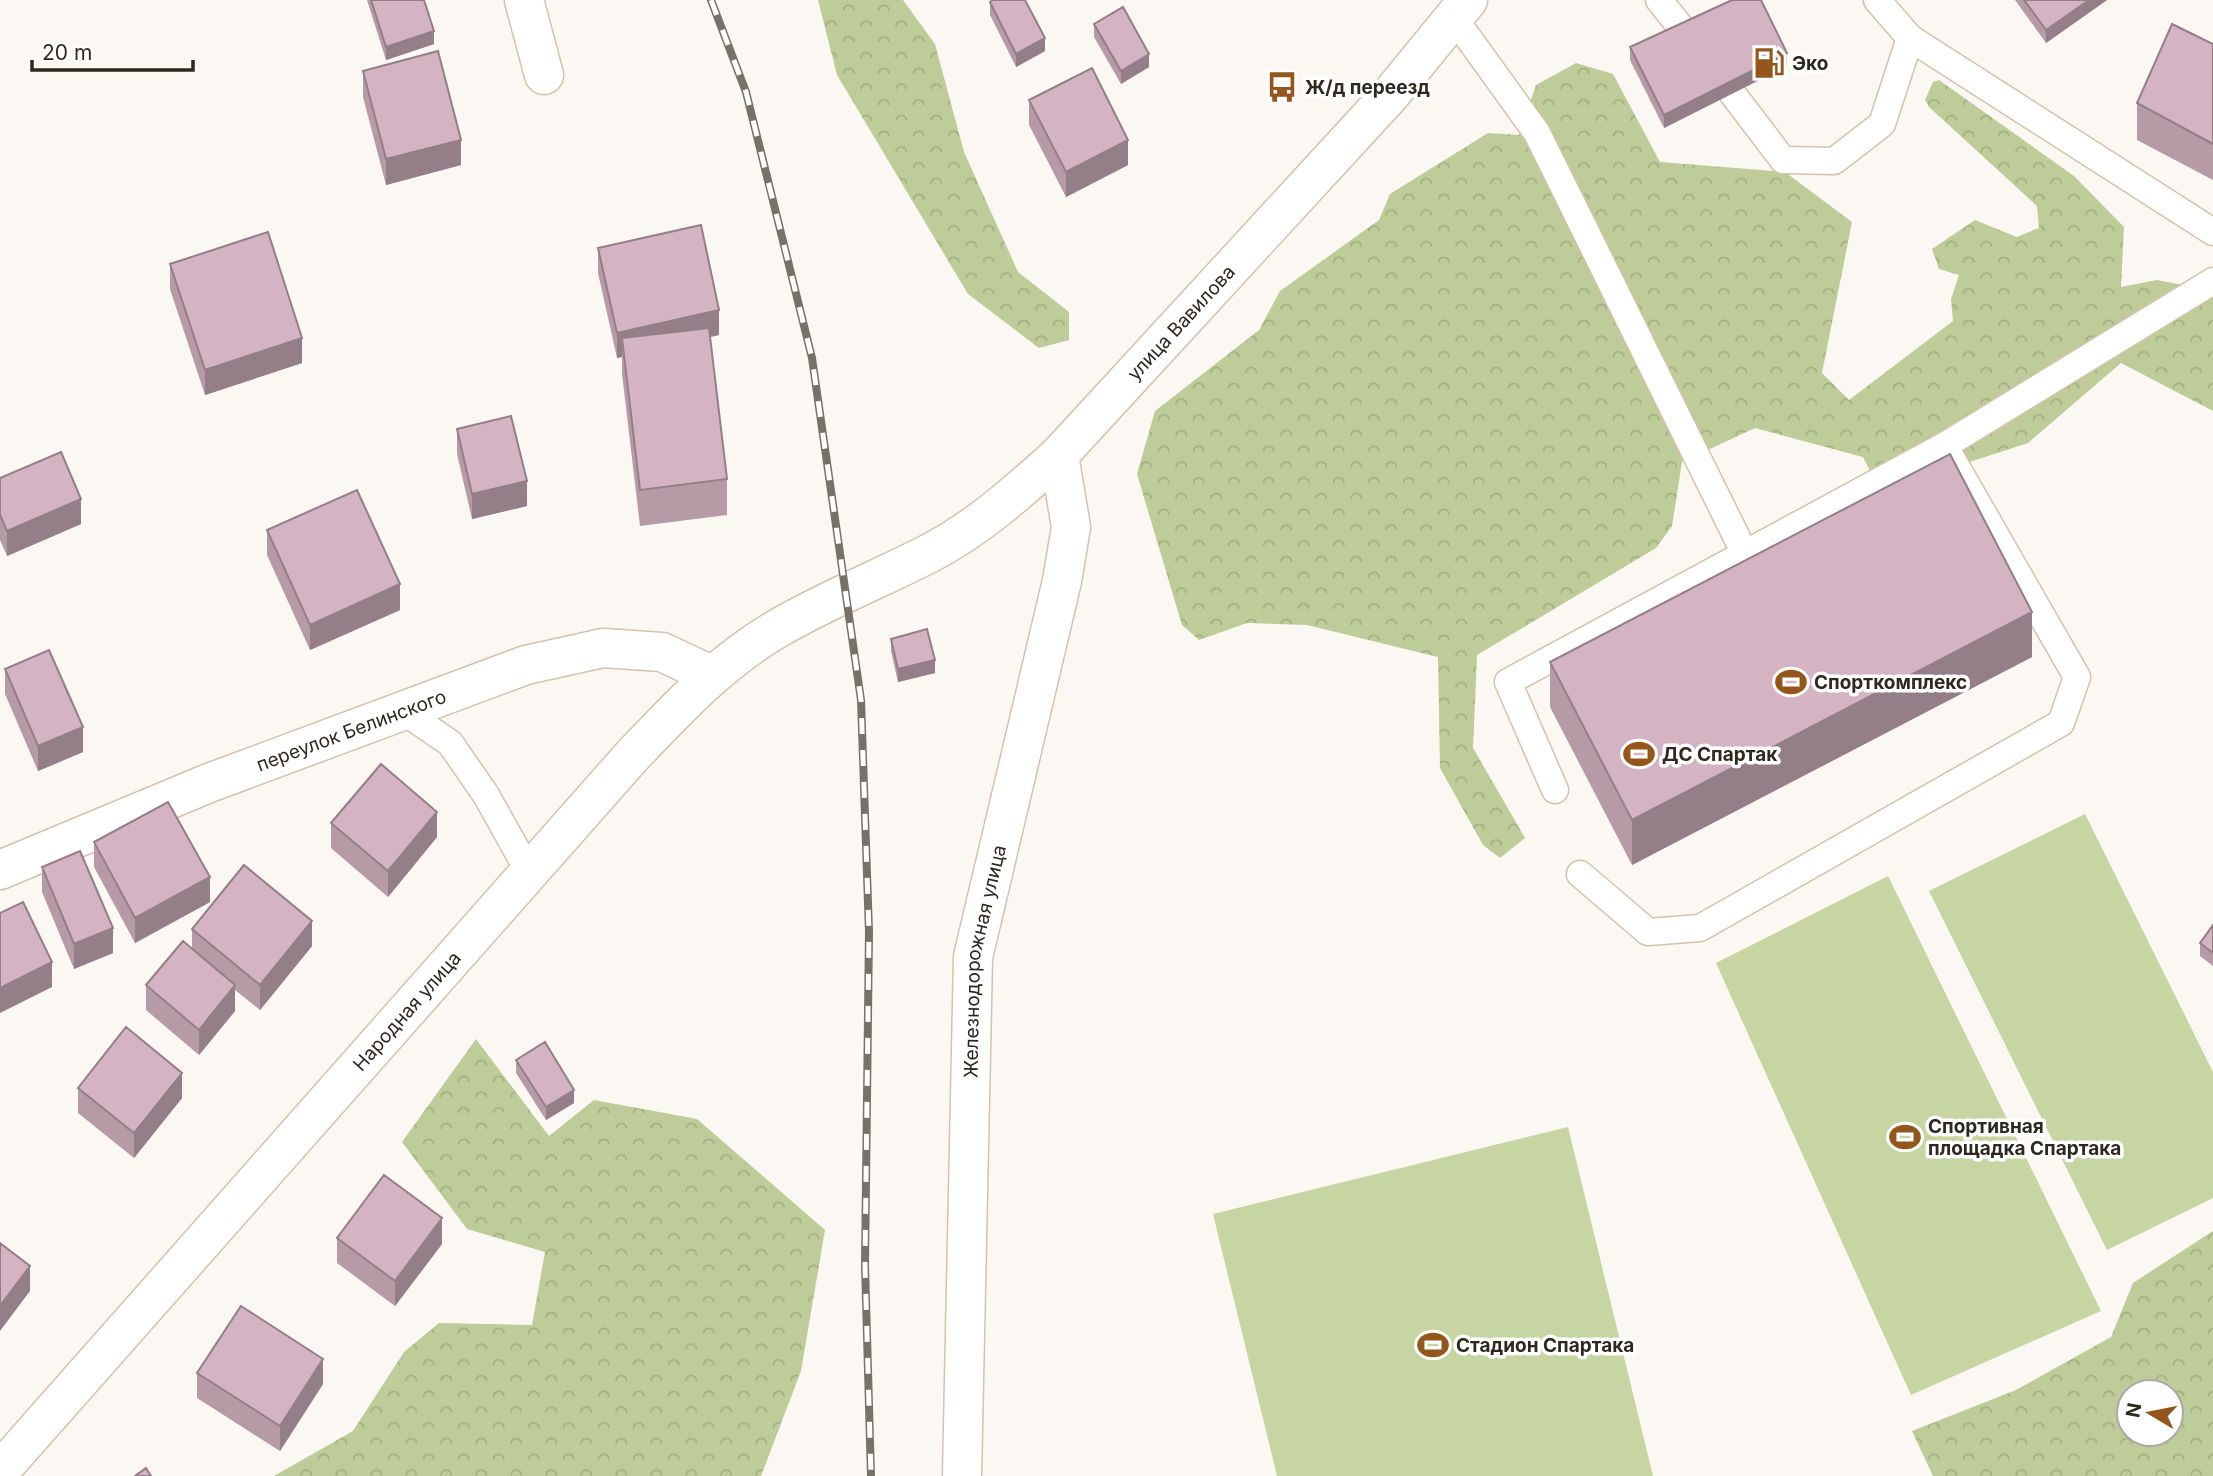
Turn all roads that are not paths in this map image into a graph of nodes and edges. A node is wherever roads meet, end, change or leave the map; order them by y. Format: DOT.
graph roads {
  1 [pos="524,0"];
  2 [pos="1659,0"];
  3 [pos="1877,0"];
  4 [pos="1461,9"];
  5 [pos="1686,34"];
  6 [pos="1910,38"];
  7 [pos="544,75"];
  8 [pos="1732,93"];
  9 [pos="2213,232"];
  10 [pos="2213,281"];
  11 [pos="1944,446"];
  12 [pos="1059,455"];
  13 [pos="1745,554"];
  14 [pos="847,591"];
  15 [pos="711,675"];
  16 [pos="403,711"];
  17 [pos="1555,790"];
  18 [pos="0,870"];
  19 [pos="529,872"];
  20 [pos="1580,874"];
  21 [pos="0,1471"];
  22 [pos="962,1476"];
  1 -- 7 [label="main road"];
  2 -- 5 [label="lane"];
  3 -- 6 [label="lane"];
  4 -- 12 [label="main road, улица Вавилова"];
  4 -- 13 [label="lane"];
  6 -- 8 [label="lane"];
  6 -- 9 [label="lane"];
  10 -- 11 [label="lane"];
  11 -- 13 [label="lane"];
  11 -- 20 [label="lane"];
  12 -- 14 [label="main road, улица Вавилова"];
  12 -- 22 [label="main road, Железнодорожная улица"];
  13 -- 17 [label="lane"];
  14 -- 15 [label="main road, Народная улица"];
  15 -- 16 [label="main road, переулок Белинского"];
  15 -- 19 [label="main road, Народная улица"];
  16 -- 18 [label="main road, переулок Белинского"];
  16 -- 19 [label="lane"];
  19 -- 21 [label="main road, Народная улица"];
}
